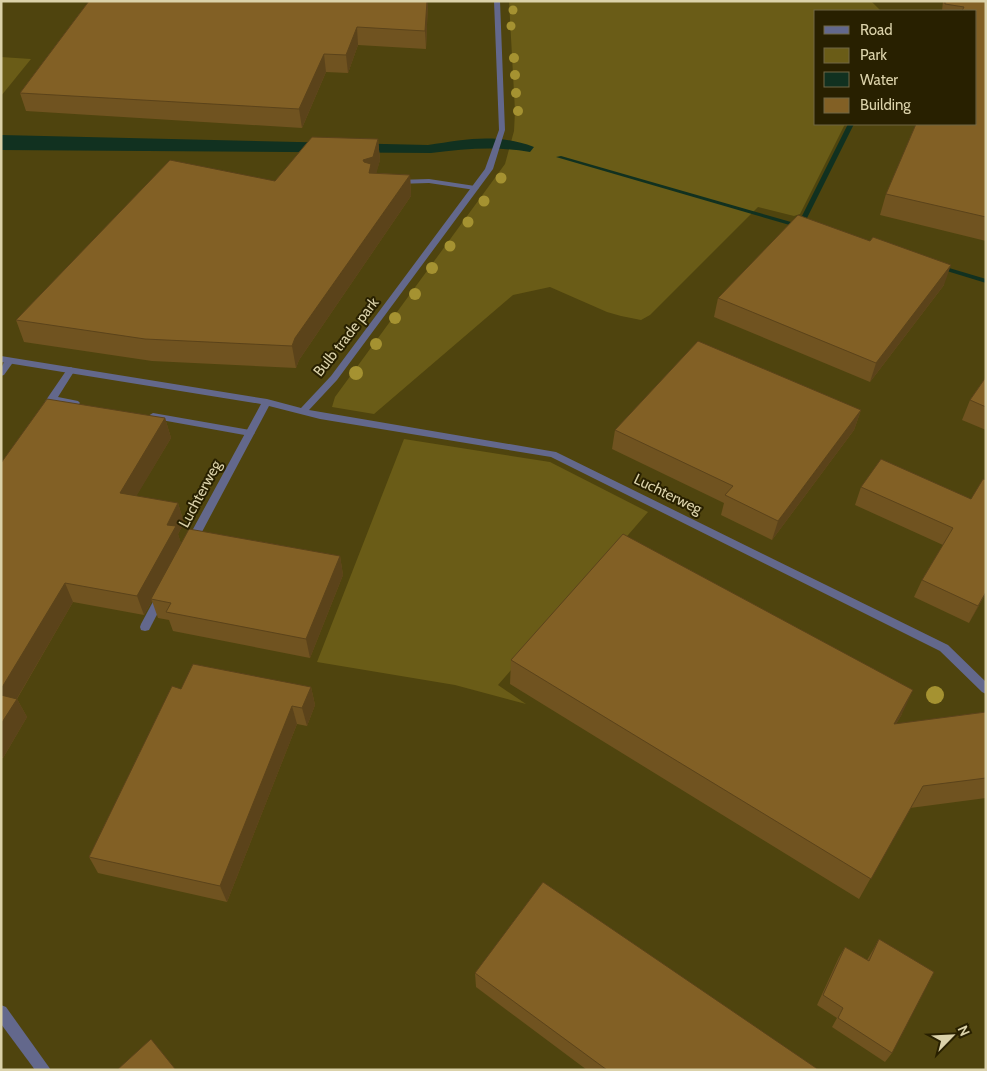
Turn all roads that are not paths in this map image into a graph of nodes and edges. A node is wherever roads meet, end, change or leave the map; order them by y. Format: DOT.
graph roads {
  1 [pos="497,1"];
  2 [pos="390,182"];
  3 [pos="475,188"];
  4 [pos="6,360"];
  5 [pos="71,370"];
  6 [pos="1,373"];
  7 [pos="267,402"];
  8 [pos="89,406"];
  9 [pos="303,411"];
  10 [pos="146,415"];
  11 [pos="250,433"];
  12 [pos="186,551"];
  13 [pos="164,593"];
  14 [pos="145,626"];
  15 [pos="986,689"];
  16 [pos="2,1015"];
  17 [pos="44,1070"];
  1 -- 3 [label="street, Bulb trade park"];
  2 -- 3 [label="street"];
  3 -- 9 [label="street, Bulb trade park"];
  4 -- 5 [label="street"];
  4 -- 6 [label="street"];
  5 -- 7 [label="street"];
  5 -- 8 [label="street"];
  7 -- 9 [label="street"];
  7 -- 11 [label="street, Luchterweg"];
  9 -- 15 [label="street, Luchterweg"];
  10 -- 11 [label="street"];
  11 -- 12 [label="street, Luchterweg"];
  13 -- 14 [label="street"];
  16 -- 17 [label="street"];
}
